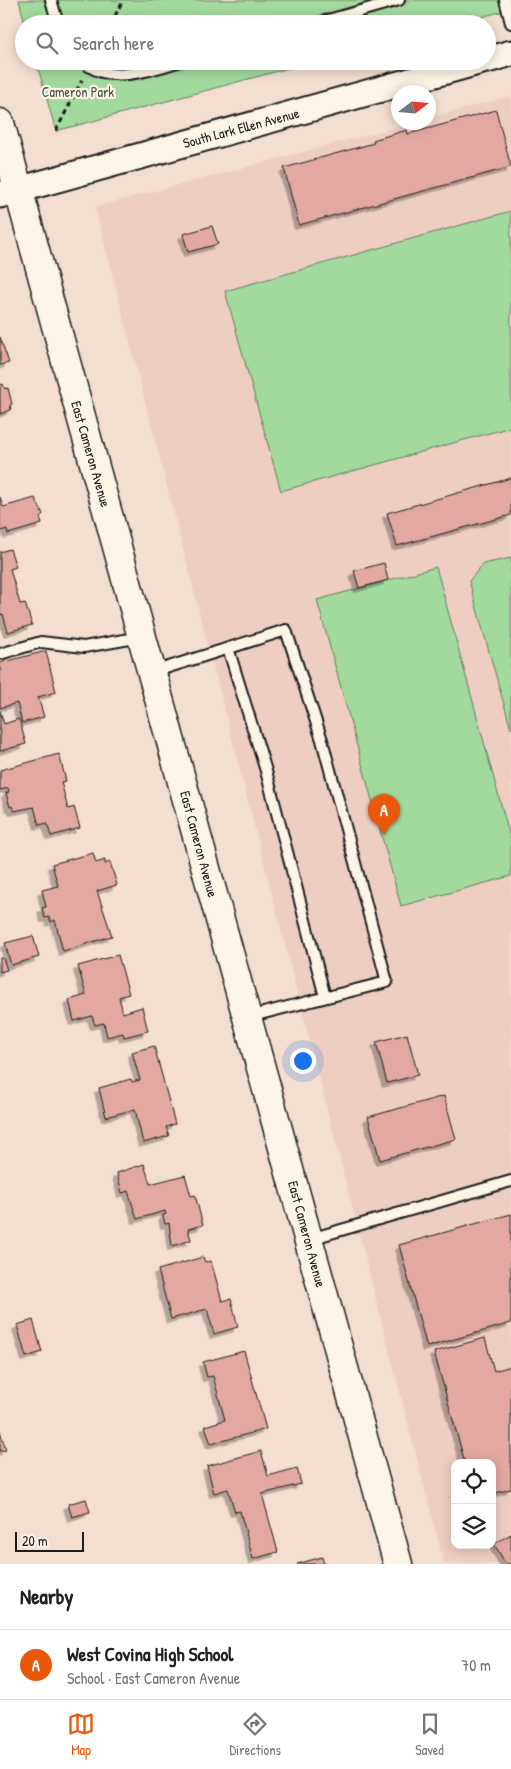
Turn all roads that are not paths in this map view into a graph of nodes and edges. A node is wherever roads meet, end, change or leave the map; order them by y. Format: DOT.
graph roads {
  1 [pos="51,0"];
  2 [pos="399,0"];
  3 [pos="505,0"];
  4 [pos="55,15"];
  5 [pos="346,15"];
  6 [pos="511,23"];
  7 [pos="511,53"];
  8 [pos="496,57"];
  9 [pos="102,70"];
  10 [pos="143,70"];
  11 [pos="450,70"];
  12 [pos="0,124"];
  13 [pos="9,192"];
  14 [pos="142,636"];
  15 [pos="228,648"];
  16 [pos="0,654"];
  17 [pos="151,672"];
  18 [pos="325,997"];
  19 [pos="247,1017"];
  20 [pos="511,1181"];
  21 [pos="308,1239"];
  22 [pos="398,1564"];
  1 -- 4 [label="lane"];
  2 -- 5 [label="lane"];
  3 -- 6 [label="lane"];
  7 -- 8 [label="street"];
  9 -- 10 [label="lane"];
  11 -- 13 [label="street, South Lark Ellen Avenue"];
  12 -- 13 [label="main road, East Cameron Avenue"];
  13 -- 14 [label="main road, East Cameron Avenue"];
  14 -- 16 [label="lane"];
  14 -- 17 [label="main road, East Cameron Avenue"];
  15 -- 17 [label="lane"];
  15 -- 18 [label="lane"];
  15 -- 18 [label="lane"];
  17 -- 19 [label="main road, East Cameron Avenue"];
  18 -- 19 [label="lane"];
  19 -- 21 [label="main road, East Cameron Avenue"];
  20 -- 21 [label="lane"];
  21 -- 22 [label="main road, East Cameron Avenue"];
}
